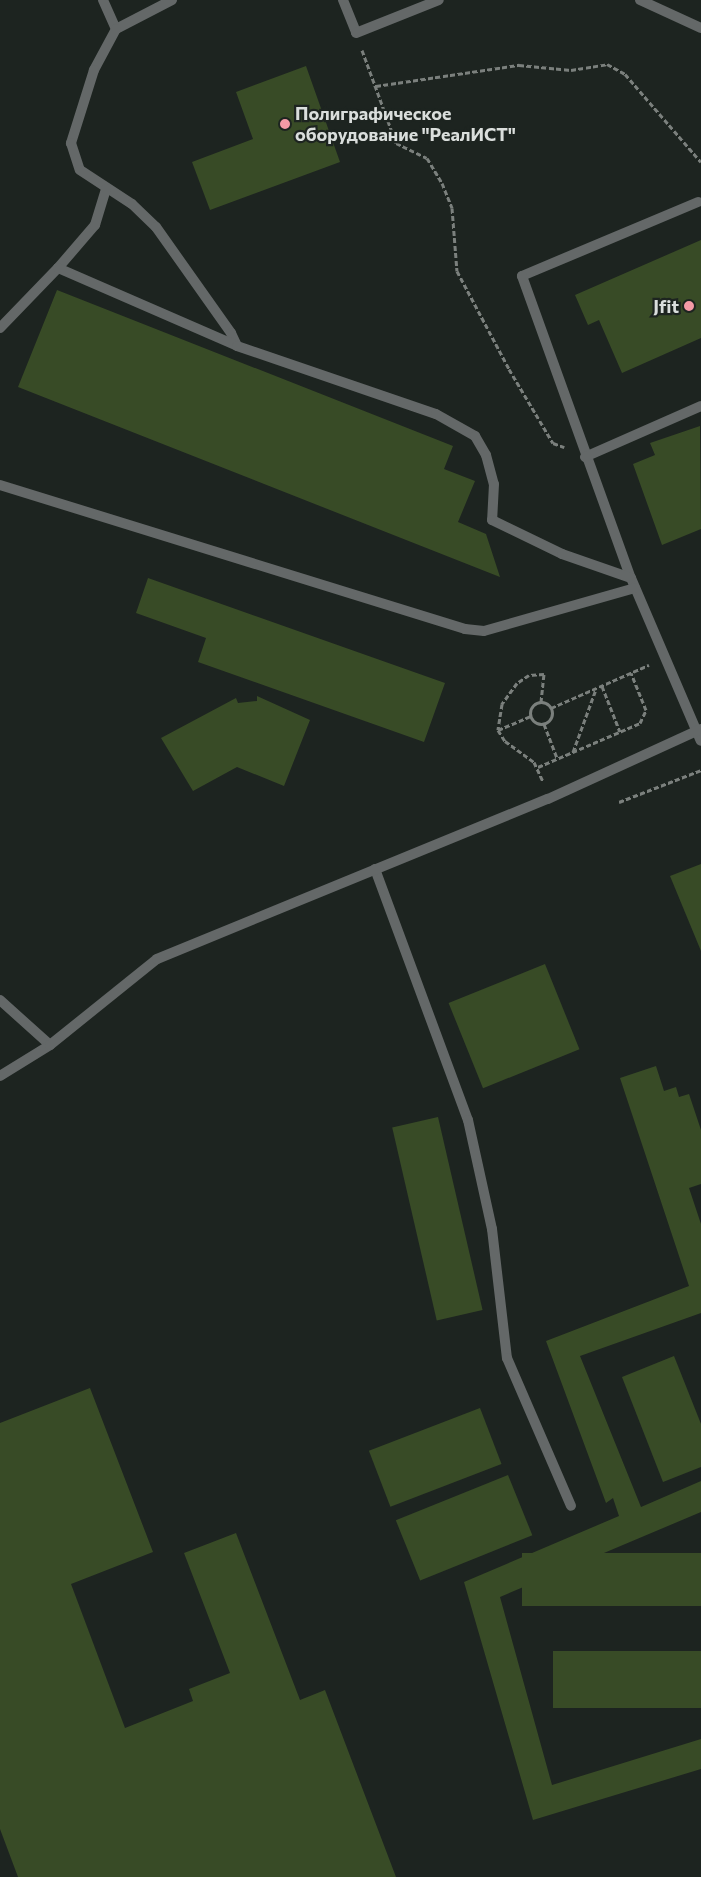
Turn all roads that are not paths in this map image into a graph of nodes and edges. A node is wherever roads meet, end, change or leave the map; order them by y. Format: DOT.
graph roads {
  1 [pos="102,0"];
  2 [pos="172,0"];
  3 [pos="343,0"];
  4 [pos="439,0"];
  5 [pos="640,0"];
  6 [pos="701,28"];
  7 [pos="116,29"];
  8 [pos="106,189"];
  9 [pos="698,202"];
  10 [pos="58,268"];
  11 [pos="0,328"];
  12 [pos="237,346"];
  13 [pos="701,406"];
  14 [pos="585,457"];
  15 [pos="0,485"];
  16 [pos="633,583"];
  17 [pos="699,730"];
  18 [pos="701,741"];
  19 [pos="375,869"];
  20 [pos="0,1000"];
  21 [pos="50,1046"];
  22 [pos="0,1076"];
  23 [pos="571,1506"];
  1 -- 7 [label="lane"];
  2 -- 7 [label="lane"];
  3 -- 4 [label="lane"];
  5 -- 6 [label="lane"];
  7 -- 8 [label="lane"];
  8 -- 10 [label="lane"];
  8 -- 12 [label="lane"];
  9 -- 14 [label="lane"];
  10 -- 11 [label="lane"];
  10 -- 12 [label="lane"];
  12 -- 16 [label="lane"];
  13 -- 14 [label="lane"];
  14 -- 16 [label="lane"];
  15 -- 16 [label="lane"];
  16 -- 17 [label="lane"];
  17 -- 18 [label="lane"];
  17 -- 19 [label="lane"];
  19 -- 21 [label="lane"];
  19 -- 23 [label="lane"];
  20 -- 21 [label="lane"];
  21 -- 22 [label="lane"];
}
